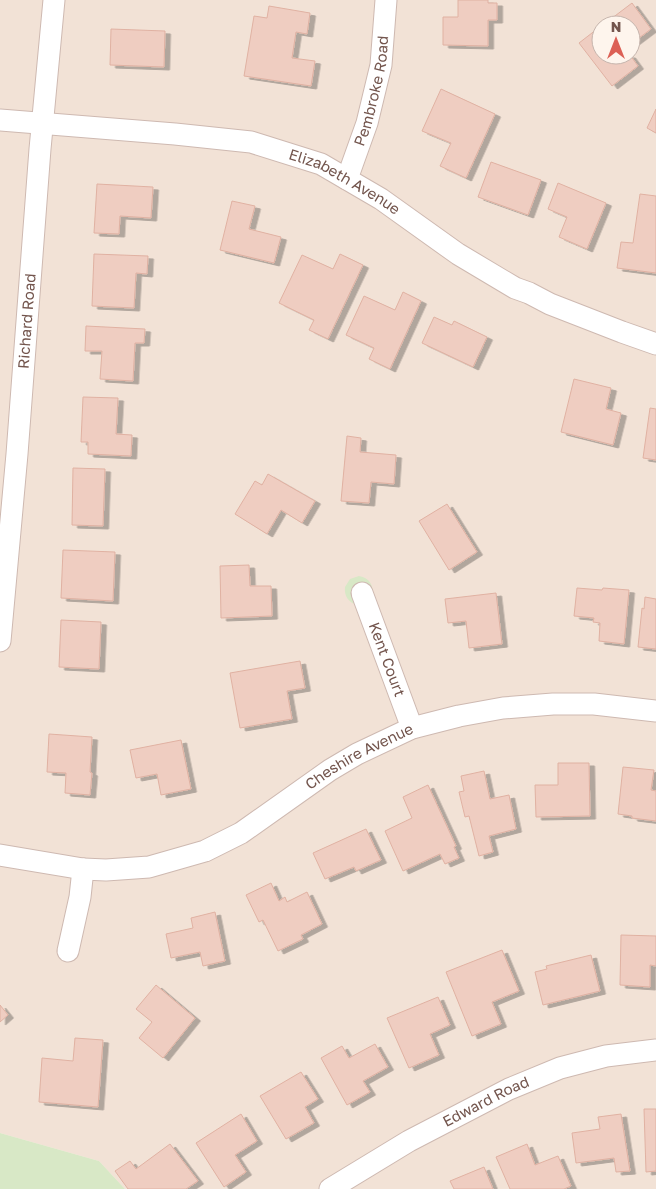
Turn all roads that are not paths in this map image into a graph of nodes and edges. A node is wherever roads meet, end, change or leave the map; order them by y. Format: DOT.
graph roads {
  1 [pos="54,0"];
  2 [pos="386,0"];
  3 [pos="0,120"];
  4 [pos="42,123"];
  5 [pos="347,180"];
  6 [pos="656,344"];
  7 [pos="8,453"];
  8 [pos="362,593"];
  9 [pos="0,641"];
  10 [pos="656,711"];
  11 [pos="412,728"];
  12 [pos="0,855"];
  13 [pos="83,869"];
  14 [pos="68,951"];
  15 [pos="656,1050"];
  16 [pos="330,1189"];
  1 -- 4 [label="street, Richard Road"];
  2 -- 5 [label="street, Pembroke Road"];
  3 -- 4 [label="street, Elizabeth Avenue"];
  4 -- 5 [label="street, Elizabeth Avenue"];
  4 -- 7 [label="street, Richard Road"];
  5 -- 6 [label="street, Elizabeth Avenue"];
  7 -- 9 [label="street, Richard Road"];
  8 -- 11 [label="street, Kent Court"];
  10 -- 11 [label="street, Cheshire Avenue"];
  11 -- 13 [label="street, Cheshire Avenue"];
  12 -- 13 [label="street, Cheshire Avenue"];
  13 -- 14 [label="street"];
  15 -- 16 [label="street, Edward Road"];
}
